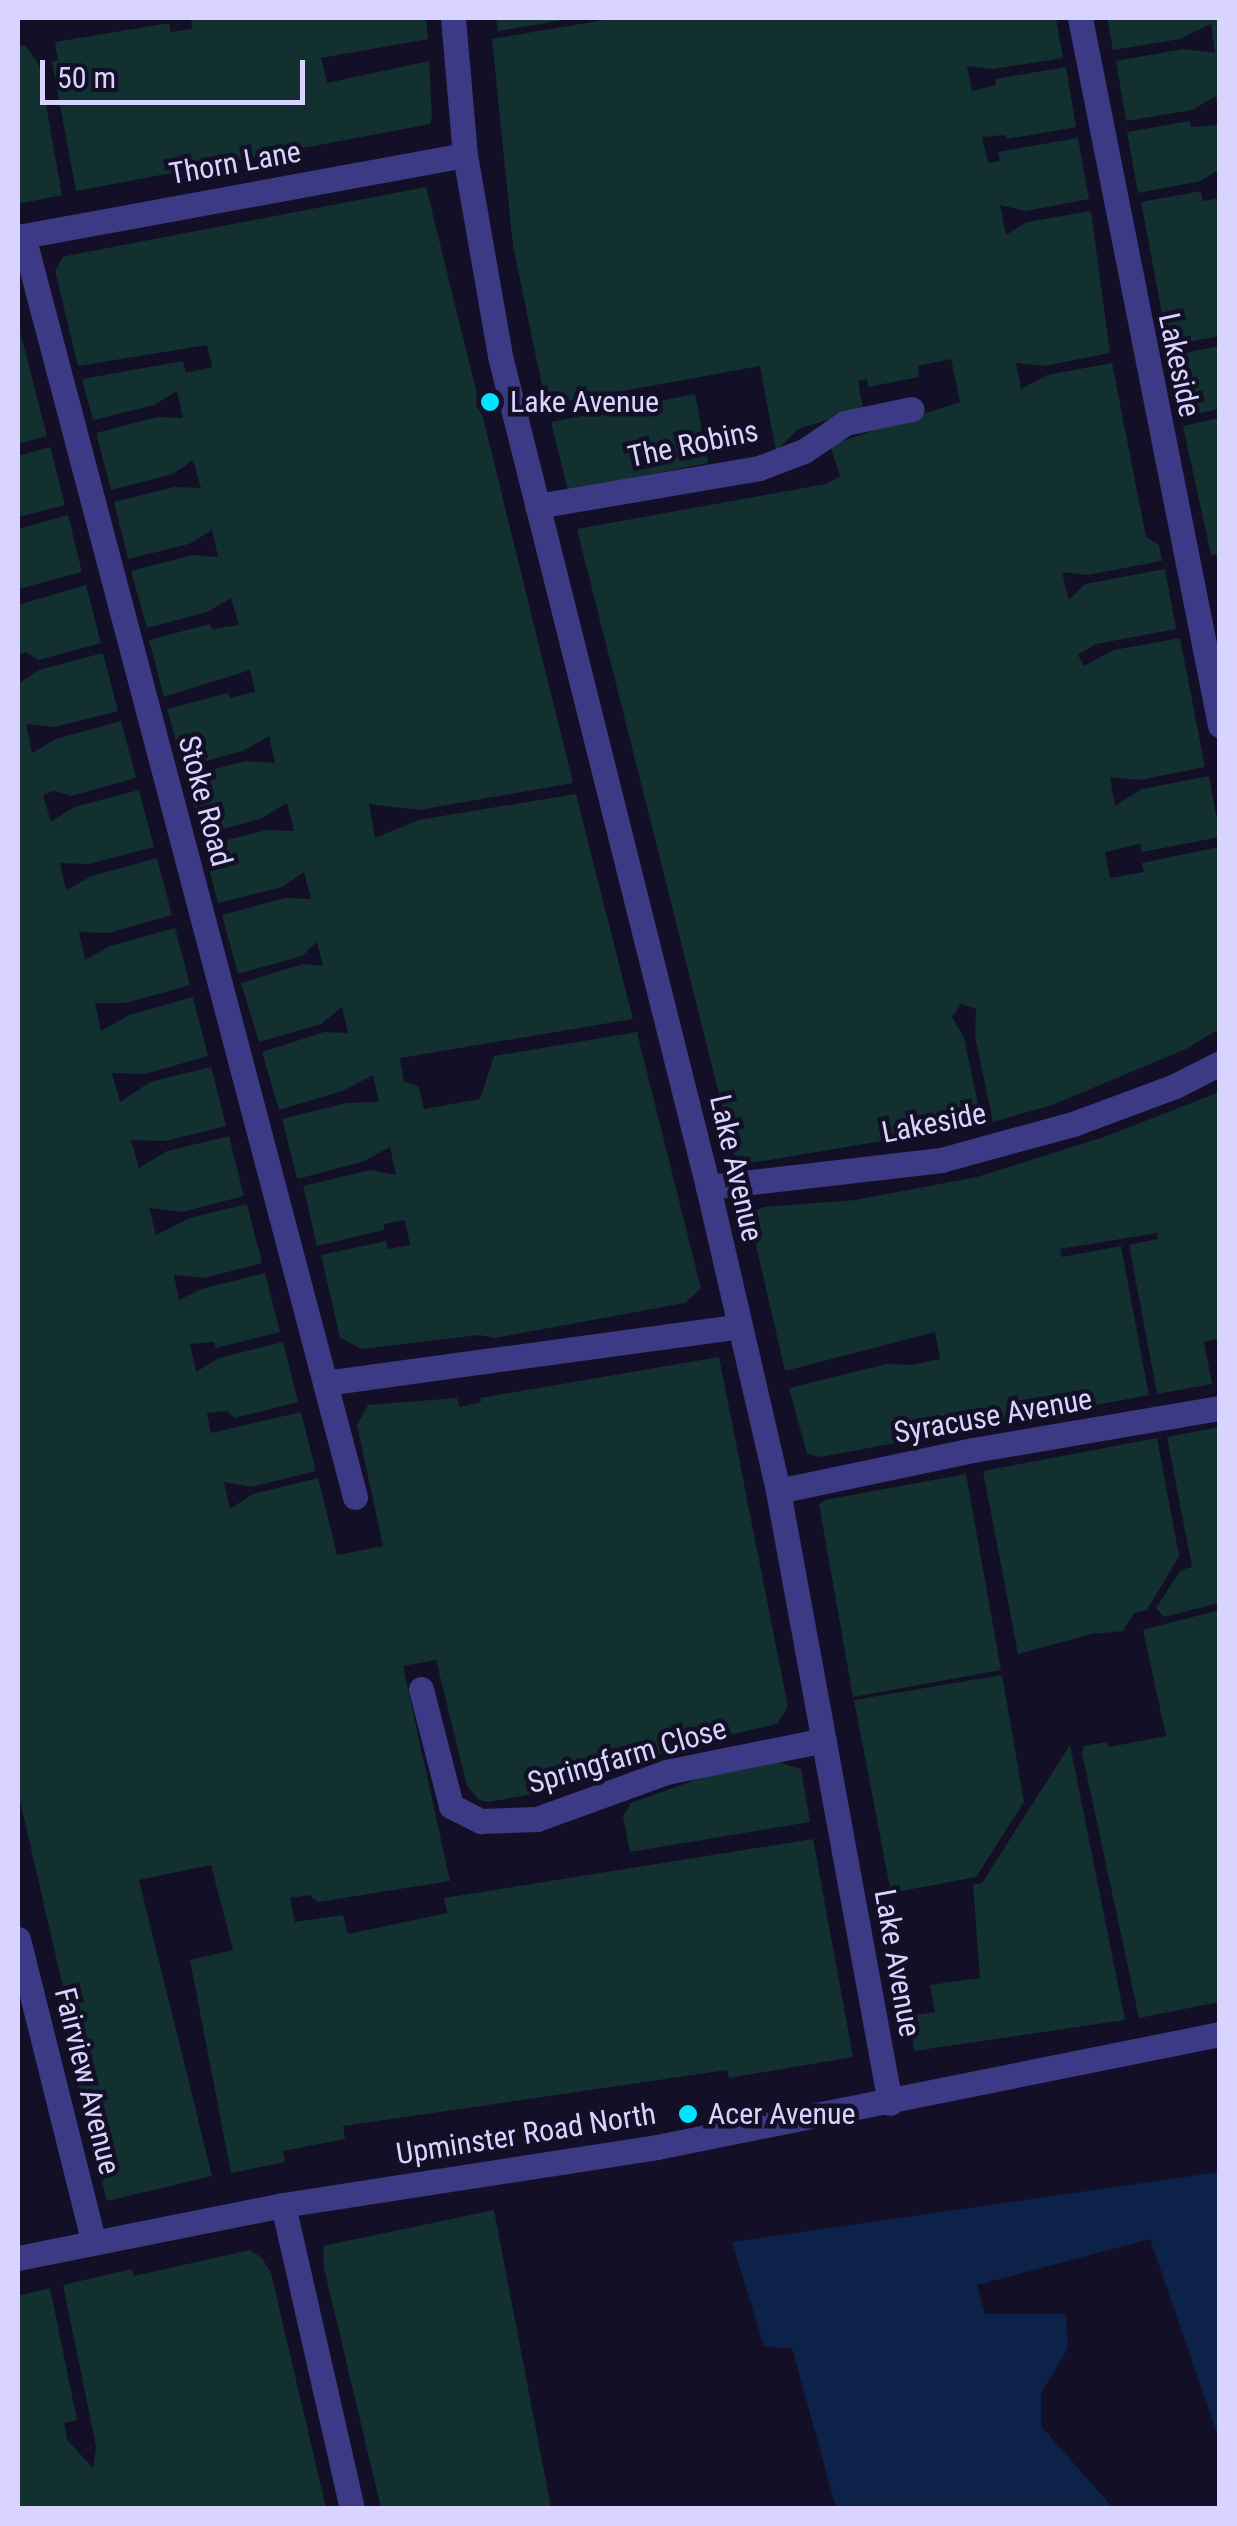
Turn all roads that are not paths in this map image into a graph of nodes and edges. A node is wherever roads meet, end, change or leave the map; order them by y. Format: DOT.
graph roads {
  1 [pos="453,18"];
  2 [pos="1080,18"];
  3 [pos="465,155"];
  4 [pos="20,236"];
  5 [pos="912,409"];
  6 [pos="537,506"];
  7 [pos="1220,725"];
  8 [pos="1220,1063"];
  9 [pos="708,1187"];
  10 [pos="739,1326"];
  11 [pos="325,1383"];
  12 [pos="1220,1408"];
  13 [pos="778,1491"];
  14 [pos="356,1497"];
  15 [pos="421,1689"];
  16 [pos="824,1740"];
  17 [pos="18,1938"];
  18 [pos="1220,2034"];
  19 [pos="890,2103"];
  20 [pos="283,2205"];
  21 [pos="93,2240"];
  22 [pos="18,2258"];
  23 [pos="352,2508"];
  1 -- 3 [label="street, Lake Avenue"];
  2 -- 7 [label="street, Lakeside"];
  3 -- 4 [label="street, Thorn Lane"];
  3 -- 6 [label="street, Lake Avenue"];
  4 -- 11 [label="street, Stoke Road"];
  5 -- 6 [label="street, The Robins"];
  6 -- 9 [label="street, Lake Avenue"];
  8 -- 9 [label="street, Lakeside"];
  9 -- 10 [label="street, Lake Avenue"];
  10 -- 11 [label="street"];
  10 -- 13 [label="street, Lake Avenue"];
  11 -- 14 [label="street, Stoke Road"];
  12 -- 13 [label="street, Syracuse Avenue"];
  13 -- 16 [label="street, Lake Avenue"];
  15 -- 16 [label="street, Springfarm Close"];
  16 -- 19 [label="street, Lake Avenue"];
  17 -- 21 [label="street, Fairview Avenue"];
  18 -- 19 [label="street, Upminster Road North"];
  19 -- 20 [label="street, Upminster Road North"];
  20 -- 21 [label="street, Upminster Road North"];
  20 -- 23 [label="street"];
  21 -- 22 [label="street, Upminster Road North"];
}
